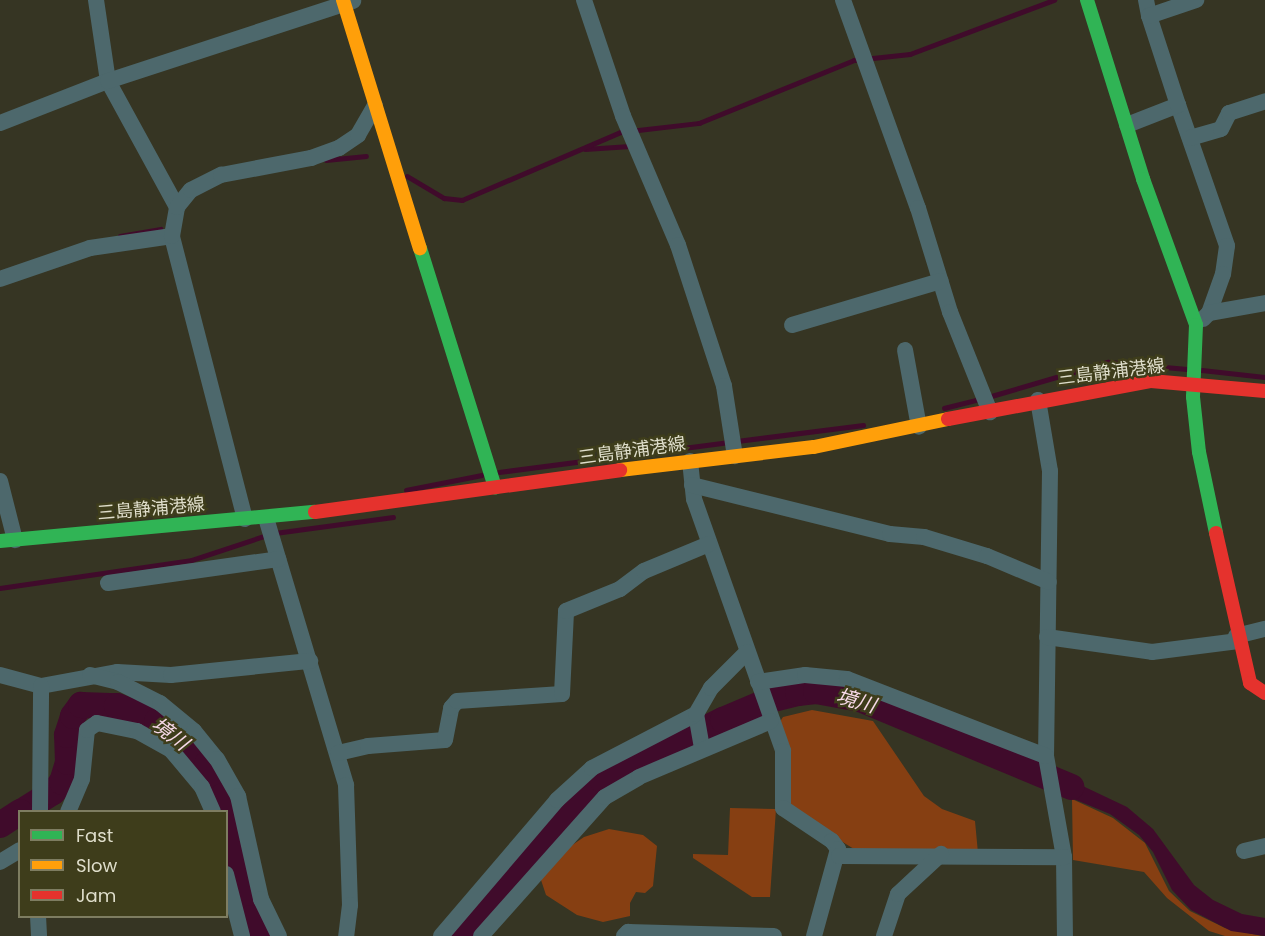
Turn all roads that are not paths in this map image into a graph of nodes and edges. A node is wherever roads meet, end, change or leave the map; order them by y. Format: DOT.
graph roads {
  1 [pos="96,0"];
  2 [pos="584,0"];
  3 [pos="843,0"];
  4 [pos="1088,0"];
  5 [pos="1196,0"];
  6 [pos="348,1"];
  7 [pos="1147,8"];
  8 [pos="108,81"];
  9 [pos="1265,100"];
  10 [pos="375,105"];
  11 [pos="1178,105"];
  12 [pos="0,123"];
  13 [pos="1127,125"];
  14 [pos="1190,138"];
  15 [pos="177,207"];
  16 [pos="172,236"];
  17 [pos="0,279"];
  18 [pos="941,281"];
  19 [pos="1265,303"];
  20 [pos="1209,313"];
  21 [pos="792,325"];
  22 [pos="1196,325"];
  23 [pos="905,350"];
  24 [pos="1192,382"];
  25 [pos="1265,391"];
  26 [pos="1038,400"];
  27 [pos="990,412"];
  28 [pos="919,427"];
  29 [pos="735,456"];
  30 [pos="690,461"];
  31 [pos="492,478"];
  32 [pos="0,481"];
  33 [pos="692,484"];
  34 [pos="266,518"];
  35 [pos="245,519"];
  36 [pos="8,540"];
  37 [pos="709,544"];
  38 [pos="278,559"];
  39 [pos="1049,582"];
  40 [pos="108,584"];
  41 [pos="1265,629"];
  42 [pos="1047,637"];
  43 [pos="1237,638"];
  44 [pos="747,652"];
  45 [pos="310,661"];
  46 [pos="0,675"];
  47 [pos="90,675"];
  48 [pos="41,686"];
  49 [pos="760,686"];
  50 [pos="1265,693"];
  51 [pos="696,716"];
  52 [pos="770,718"];
  53 [pos="701,747"];
  54 [pos="338,753"];
  55 [pos="1047,760"];
  56 [pos="40,810"];
  57 [pos="69,810"];
  58 [pos="212,810"];
  59 [pos="1265,846"];
  60 [pos="18,851"];
  61 [pos="1244,851"];
  62 [pos="941,855"];
  63 [pos="839,856"];
  64 [pos="1064,857"];
  65 [pos="0,862"];
  66 [pos="228,882"];
  67 [pos="38,918"];
  68 [pos="39,936"];
  69 [pos="242,936"];
  70 [pos="279,936"];
  71 [pos="346,936"];
  72 [pos="441,936"];
  73 [pos="481,936"];
  74 [pos="624,936"];
  75 [pos="774,936"];
  76 [pos="814,936"];
  77 [pos="884,936"];
  78 [pos="1065,936"];
  1 -- 8 [label="street"];
  2 -- 29 [label="street"];
  3 -- 18 [label="street"];
  4 -- 13 [label="main road"];
  5 -- 7 [label="street"];
  6 -- 8 [label="street"];
  6 -- 10 [label="main road"];
  7 -- 11 [label="street"];
  8 -- 12 [label="street"];
  8 -- 15 [label="street"];
  9 -- 14 [label="street"];
  10 -- 15 [label="street"];
  10 -- 31 [label="main road"];
  11 -- 13 [label="street"];
  11 -- 14 [label="street"];
  13 -- 22 [label="main road"];
  14 -- 20 [label="street"];
  15 -- 16 [label="street"];
  16 -- 17 [label="street"];
  16 -- 35 [label="street"];
  18 -- 21 [label="street"];
  18 -- 27 [label="street"];
  19 -- 20 [label="street"];
  20 -- 22 [label="street"];
  22 -- 24 [label="main road"];
  23 -- 28 [label="street"];
  24 -- 25 [label="main road, 三島静浦港線"];
  24 -- 26 [label="main road, 三島静浦港線"];
  24 -- 43 [label="main road"];
  26 -- 27 [label="main road, 三島静浦港線"];
  26 -- 39 [label="street"];
  27 -- 28 [label="main road, 三島静浦港線"];
  28 -- 29 [label="main road, 三島静浦港線"];
  29 -- 30 [label="main road, 三島静浦港線"];
  30 -- 31 [label="main road, 三島静浦港線"];
  30 -- 33 [label="street"];
  31 -- 34 [label="main road, 三島静浦港線"];
  32 -- 36 [label="street"];
  33 -- 37 [label="street"];
  33 -- 39 [label="street"];
  34 -- 35 [label="main road, 三島静浦港線"];
  34 -- 38 [label="street"];
  35 -- 36 [label="main road, 三島静浦港線"];
  37 -- 44 [label="street"];
  37 -- 54 [label="street"];
  38 -- 40 [label="street"];
  38 -- 45 [label="street"];
  39 -- 42 [label="street"];
  41 -- 43 [label="street"];
  42 -- 43 [label="street"];
  42 -- 55 [label="street"];
  43 -- 50 [label="main road"];
  44 -- 49 [label="street"];
  44 -- 51 [label="street"];
  45 -- 47 [label="street"];
  45 -- 54 [label="street"];
  46 -- 48 [label="street"];
  47 -- 48 [label="street"];
  47 -- 70 [label="street"];
  48 -- 56 [label="street"];
  49 -- 52 [label="street"];
  49 -- 55 [label="street"];
  51 -- 53 [label="street"];
  51 -- 72 [label="street"];
  52 -- 53 [label="street"];
  52 -- 63 [label="street"];
  53 -- 73 [label="street"];
  54 -- 71 [label="street"];
  55 -- 64 [label="street"];
  57 -- 58 [label="street"];
  59 -- 61 [label="street"];
  60 -- 65 [label="street"];
  62 -- 63 [label="street"];
  62 -- 64 [label="street"];
  62 -- 77 [label="street"];
  63 -- 76 [label="street"];
  64 -- 78 [label="street"];
  66 -- 69 [label="street"];
  67 -- 68 [label="street"];
  74 -- 75 [label="street"];
}
